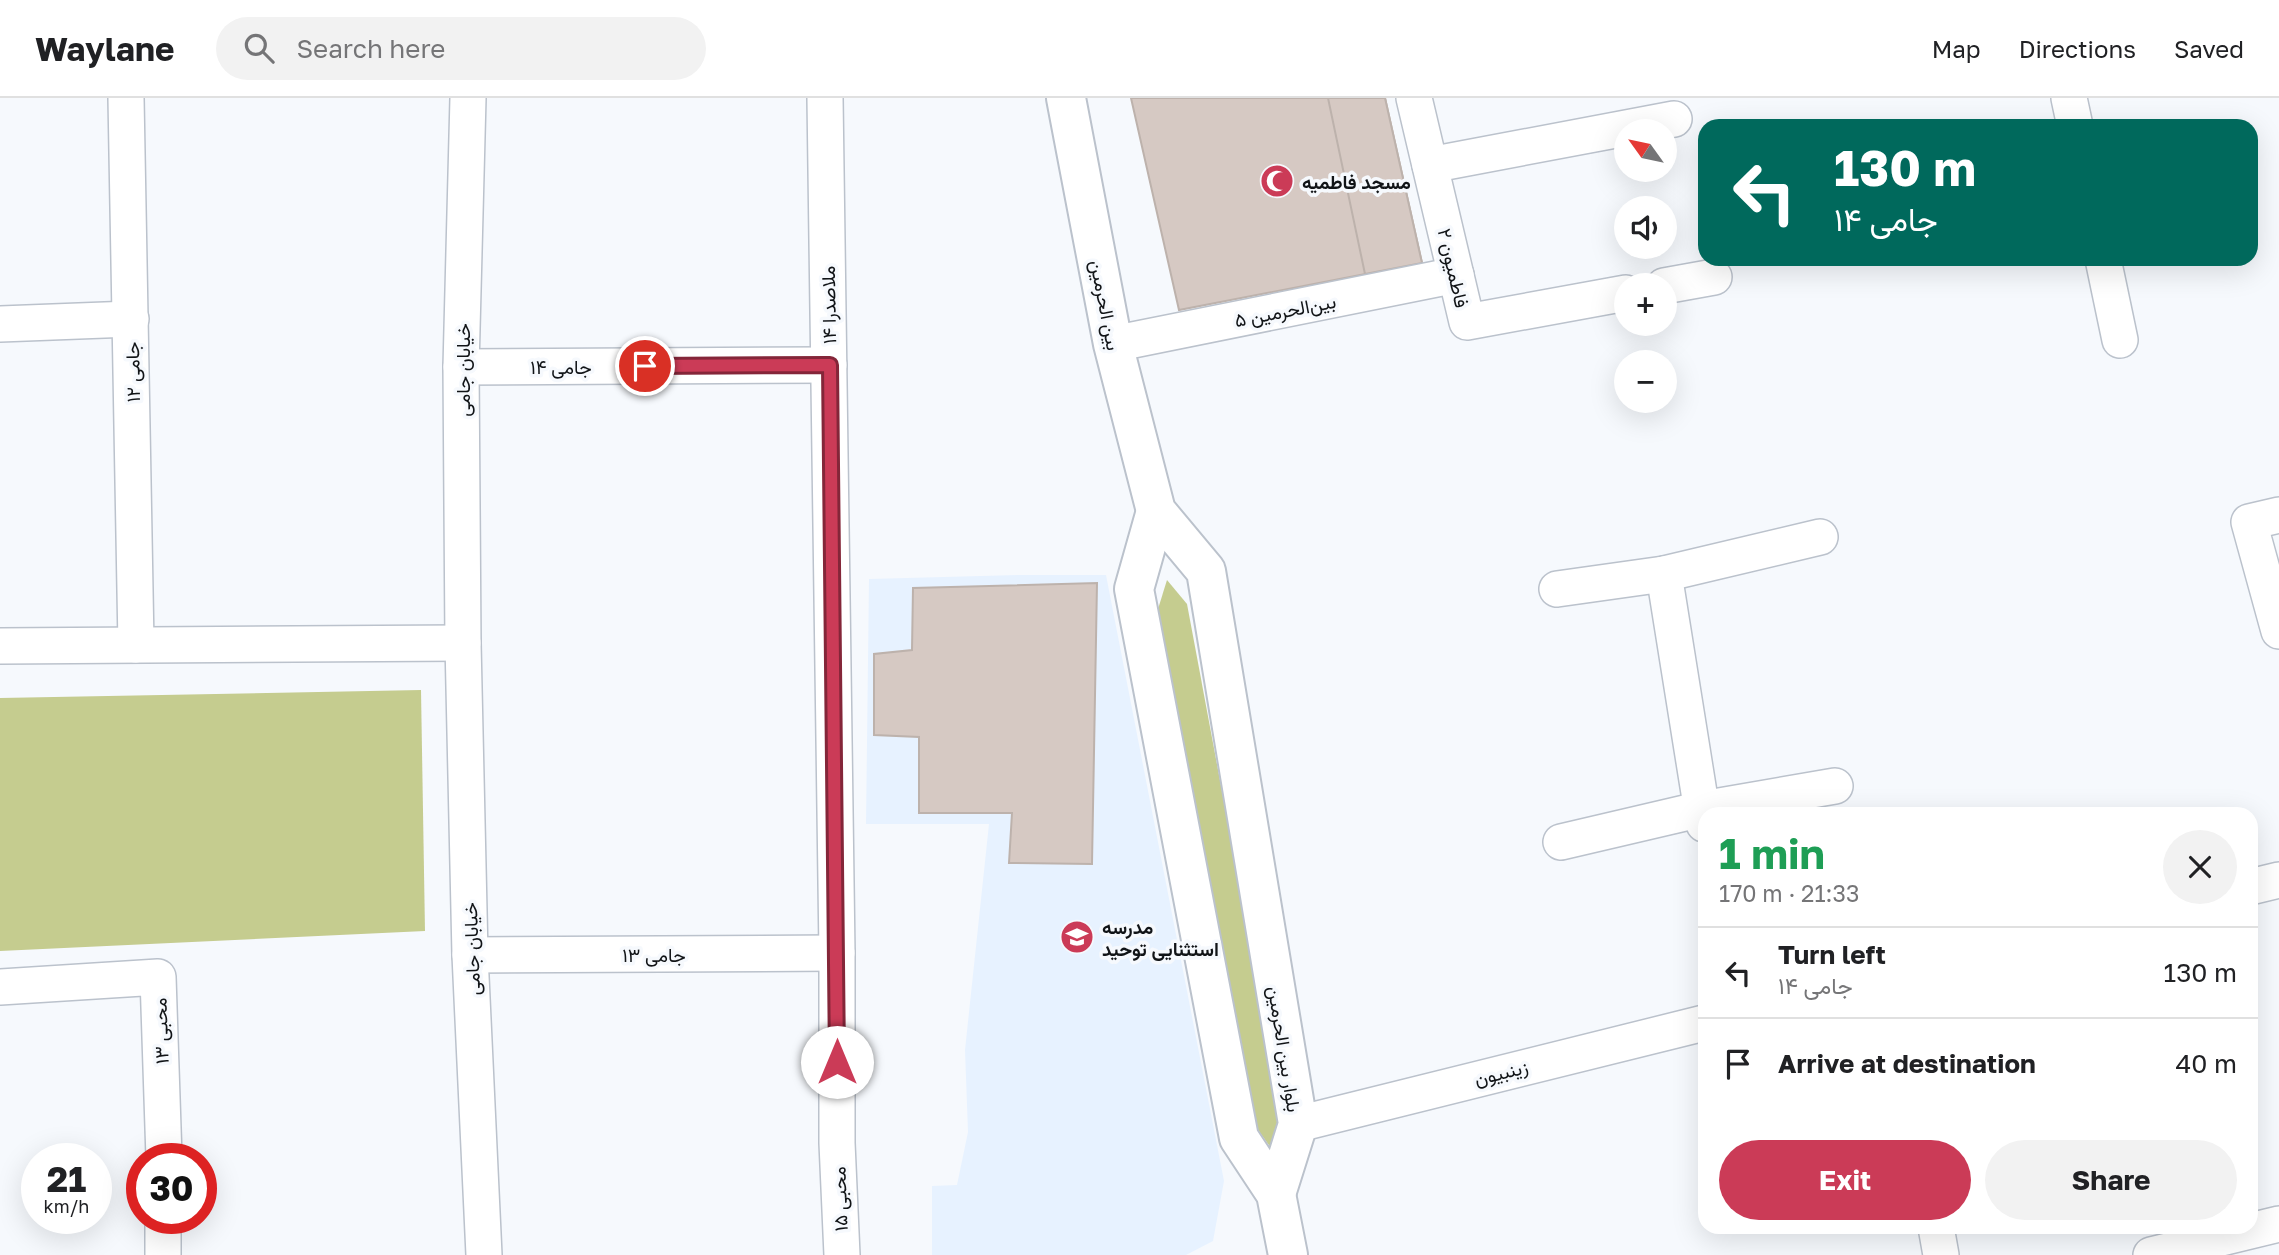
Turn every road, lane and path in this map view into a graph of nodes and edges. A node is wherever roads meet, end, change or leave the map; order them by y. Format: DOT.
graph roads {
  1 [pos="126,98"];
  2 [pos="468,98"];
  3 [pos="825,98"];
  4 [pos="1066,98"];
  5 [pos="1414,98"];
  6 [pos="2069,98"];
  7 [pos="2074,119"];
  8 [pos="1614,131"];
  9 [pos="1430,165"];
  10 [pos="2104,266"];
  11 [pos="1456,275"];
  12 [pos="1714,277"];
  13 [pos="1677,284"];
  14 [pos="1614,295"];
  15 [pos="131,319"];
  16 [pos="0,324"];
  17 [pos="2120,340"];
  18 [pos="1113,345"];
  19 [pos="830,365"];
  20 [pos="461,367"];
  21 [pos="1156,511"];
  22 [pos="2279,515"];
  23 [pos="1820,537"];
  24 [pos="1664,574"];
  25 [pos="1557,589"];
  26 [pos="2279,631"];
  27 [pos="463,643"];
  28 [pos="136,645"];
  29 [pos="0,646"];
  30 [pos="1835,786"];
  31 [pos="1701,807"];
  32 [pos="1746,807"];
  33 [pos="1698,818"];
  34 [pos="1561,842"];
  35 [pos="2279,880"];
  36 [pos="2258,885"];
  37 [pos="837,953"];
  38 [pos="470,955"];
  39 [pos="0,987"];
  40 [pos="1698,1024"];
  41 [pos="1298,1124"];
  42 [pos="164,1143"];
  43 [pos="837,1143"];
  44 [pos="1276,1194"];
  45 [pos="2279,1224"];
  46 [pos="2258,1232"];
  47 [pos="163,1234"];
  48 [pos="1937,1234"];
  49 [pos="2244,1238"];
  50 [pos="163,1255"];
  51 [pos="484,1255"];
  52 [pos="842,1255"];
  53 [pos="1288,1255"];
  54 [pos="1941,1255"];
  55 [pos="2151,1255"];
  1 -- 15 [label="street, جامی ۱۲"];
  2 -- 20 [label="street, خیابان جامی"];
  3 -- 19 [label="street, ملاصدرا ۱۴"];
  4 -- 18 [label="main road, بین الحرمین"];
  5 -- 9 [label="street, فاطمیون ۲"];
  6 -- 7 [label="street"];
  8 -- 9 [label="street"];
  9 -- 11 [label="street, فاطمیون ۲"];
  10 -- 17 [label="street"];
  11 -- 14 [label="street, فاطمیون ۲"];
  11 -- 18 [label="street, بین‌الحرمین ۵"];
  12 -- 13 [label="street"];
  15 -- 16 [label="street"];
  15 -- 28 [label="street, جامی ۱۲"];
  18 -- 21 [label="main road, بین الحرمین"];
  19 -- 20 [label="street, جامی ۱۴"];
  19 -- 37 [label="street, ملاصدرا ۱۴"];
  20 -- 27 [label="street, خیابان جامی"];
  21 -- 41 [label="main road, بلوار بین الحرمین"];
  21 -- 44 [label="main road"];
  22 -- 26 [label="street"];
  23 -- 24 [label="street"];
  24 -- 25 [label="street"];
  24 -- 31 [label="street"];
  27 -- 28 [label="street"];
  27 -- 38 [label="street, خیابان جامی"];
  28 -- 29 [label="street"];
  30 -- 32 [label="street"];
  33 -- 34 [label="street"];
  35 -- 36 [label="street"];
  37 -- 38 [label="street, جامی ۱۳"];
  37 -- 43 [label="street, ملاصدرا ۱۴"];
  38 -- 51 [label="street, خیابان جامی"];
  39 -- 42 [label="street, محبی ۱۳"];
  40 -- 41 [label="street, زینبیون"];
  41 -- 44 [label="main road, بلوار بین الحرمین"];
  43 -- 52 [label="street, محبی ۱۵"];
  44 -- 53 [label="main road"];
  45 -- 46 [label="street"];
  47 -- 50 [label="street"];
  48 -- 54 [label="street"];
  49 -- 55 [label="street"];
}
